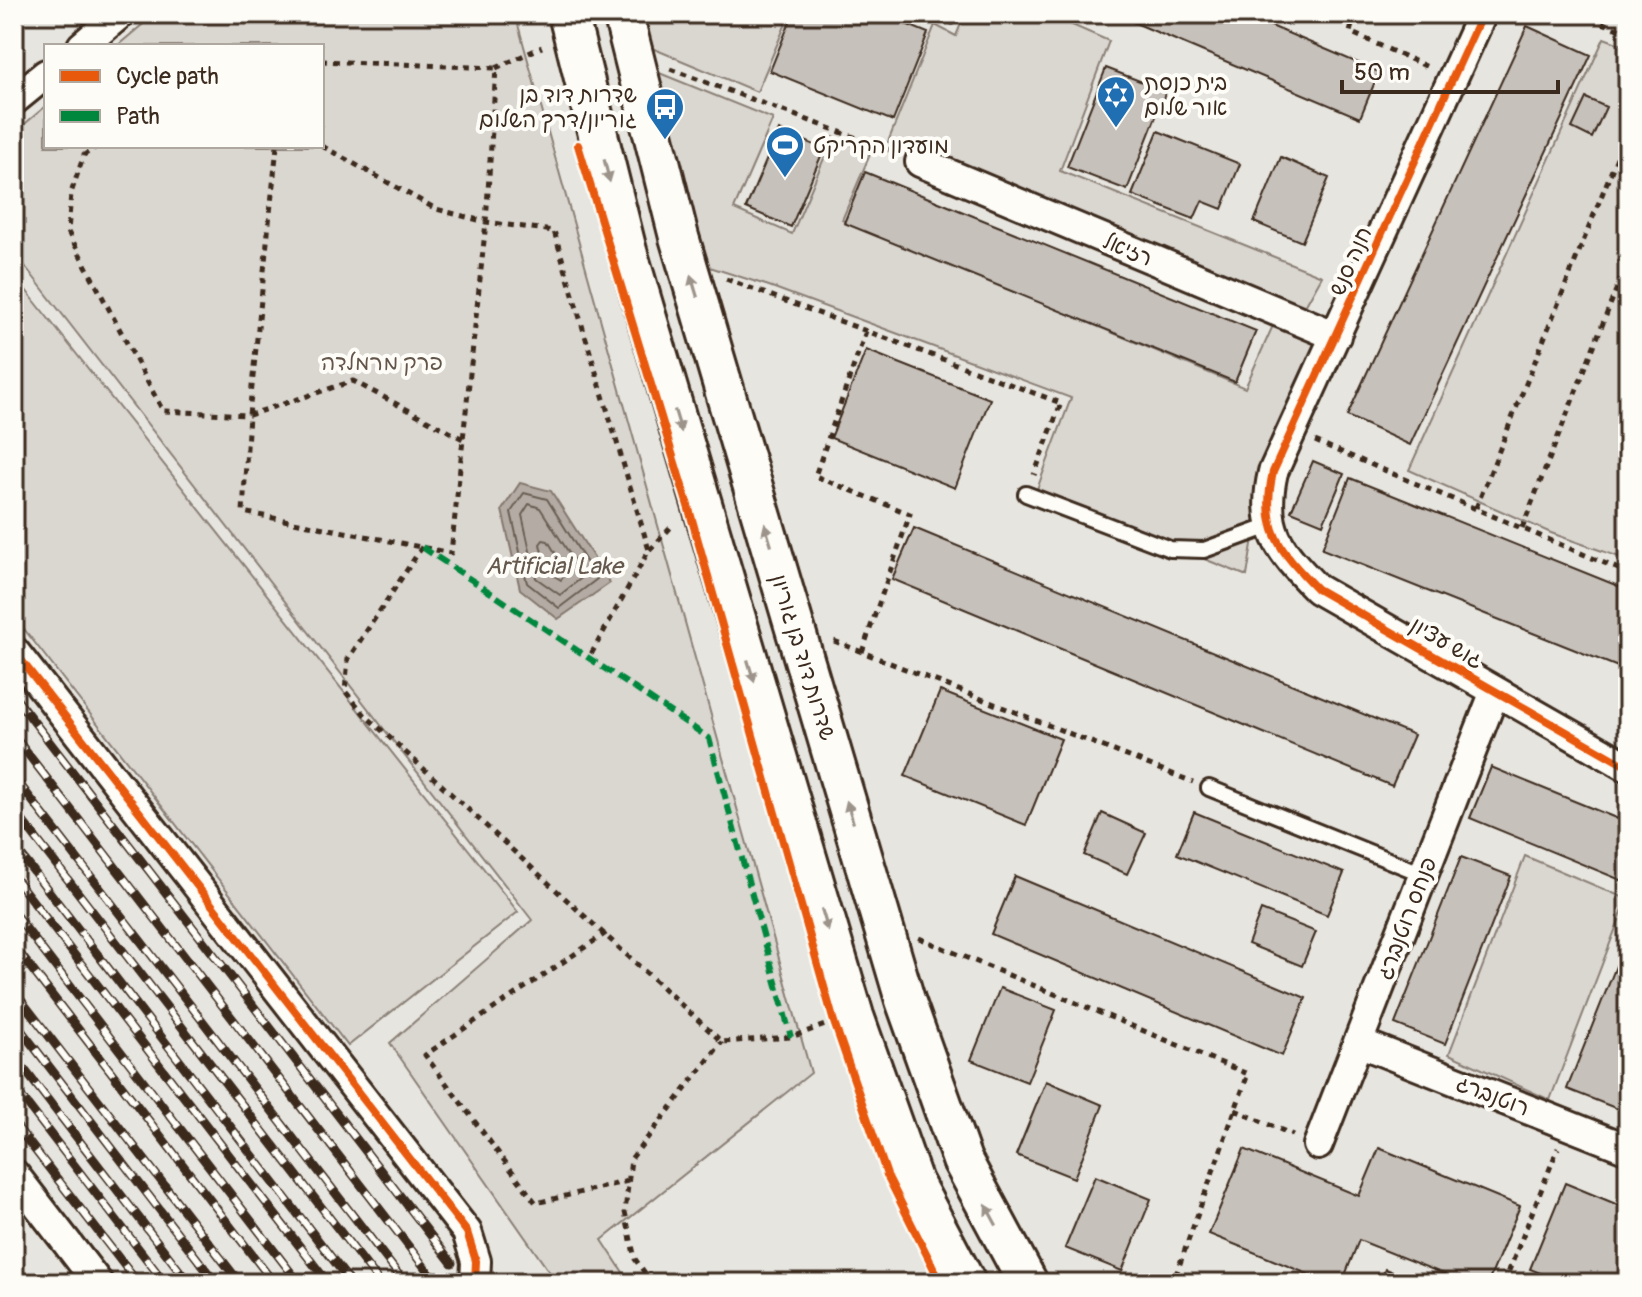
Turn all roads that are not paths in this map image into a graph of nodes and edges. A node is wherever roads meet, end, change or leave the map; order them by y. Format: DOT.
graph roads {
  1 [pos="120,14"];
  2 [pos="1482,14"];
  3 [pos="570,23"];
  4 [pos="627,26"];
  5 [pos="84,44"];
  6 [pos="44,76"];
  7 [pos="14,100"];
  8 [pos="920,162"];
  9 [pos="1336,336"];
  10 [pos="1026,494"];
  11 [pos="1270,526"];
  12 [pos="14,651"];
  13 [pos="1495,691"];
  14 [pos="1628,767"];
  15 [pos="1209,788"];
  16 [pos="1423,874"];
  17 [pos="1358,1042"];
  18 [pos="1318,1145"];
  19 [pos="1628,1149"];
  20 [pos="14,1174"];
  21 [pos="98,1283"];
  22 [pos="475,1283"];
  23 [pos="966,1283"];
  24 [pos="1028,1283"];
  1 -- 5 [label="street"];
  2 -- 9 [label="street, חנה סנש"];
  3 -- 23 [label="main road, one-way"];
  24 -- 4 [label="main road, שדרות דוד בן גוריון, one-way"];
  6 -- 7 [label="street"];
  8 -- 9 [label="street, רזיאל"];
  9 -- 11 [label="street, חנה סנש"];
  10 -- 11 [label="lane"];
  11 -- 13 [label="street, גוש עציון"];
  12 -- 22 [label="street"];
  13 -- 14 [label="street, גוש עציון"];
  13 -- 16 [label="street, פנחס רוטנברג"];
  15 -- 16 [label="lane"];
  16 -- 17 [label="street, פנחס רוטנברג"];
  17 -- 18 [label="street, פנחס רוטנברג"];
  17 -- 19 [label="street, רוטנברג"];
  20 -- 21 [label="street"];
}
